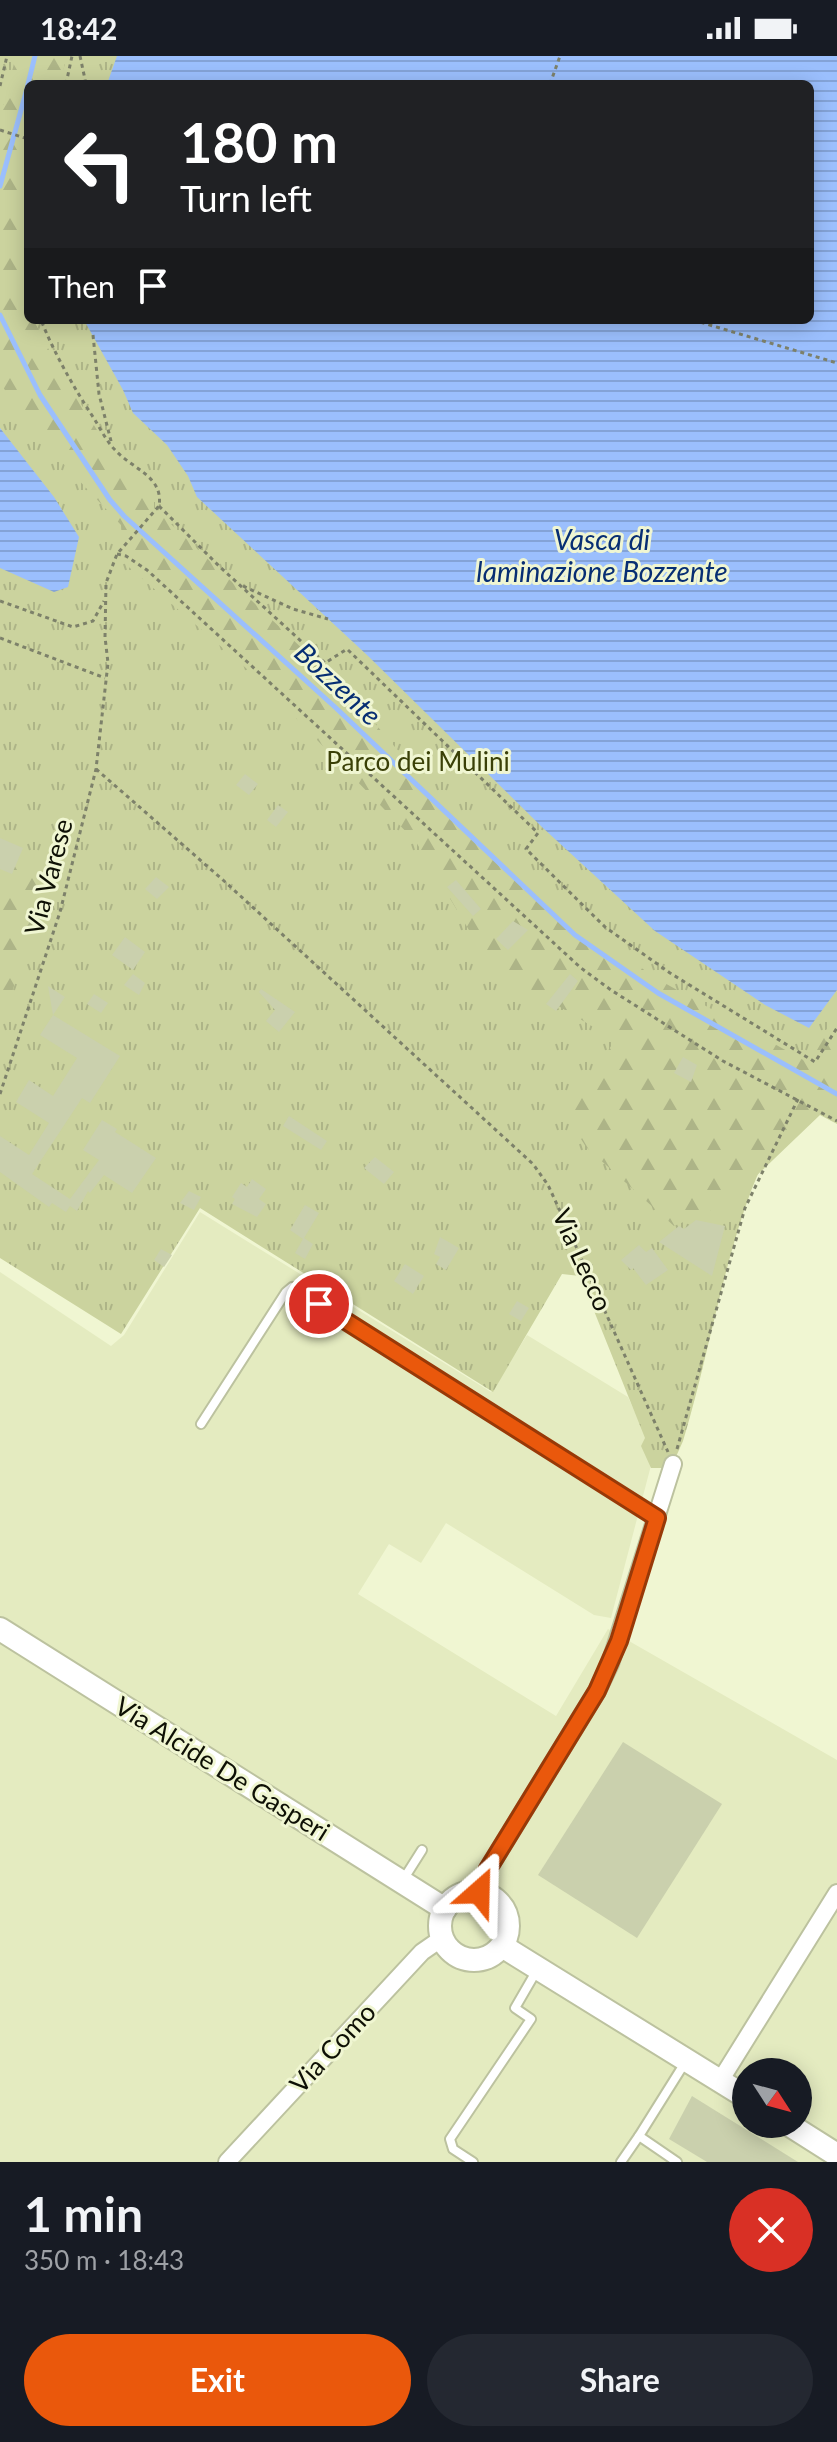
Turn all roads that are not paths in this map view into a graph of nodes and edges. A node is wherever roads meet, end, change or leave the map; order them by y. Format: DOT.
graph roads {
  1 [pos="201,1424"];
  2 [pos="673,1464"];
  3 [pos="657,1518"];
  4 [pos="0,1629"];
  5 [pos="422,1850"];
  6 [pos="402,1882"];
  7 [pos="479,1892"];
  8 [pos="837,1893"];
  9 [pos="445,1909"];
  10 [pos="444,1941"];
  11 [pos="502,1946"];
  12 [pos="538,1968"];
  13 [pos="686,2060"];
  14 [pos="720,2081"];
  15 [pos="732,2088"];
  16 [pos="639,2136"];
  17 [pos="810,2138"];
  18 [pos="837,2155"];
  19 [pos="227,2162"];
  20 [pos="473,2162"];
  21 [pos="621,2162"];
  22 [pos="677,2162"];
  1 -- 3 [label="lane"];
  2 -- 3 [label="street"];
  3 -- 7 [label="street"];
  4 -- 6 [label="main road, Via Alcide De Gasperi"];
  5 -- 6 [label="lane"];
  6 -- 9 [label="main road, Via Alcide De Gasperi"];
  7 -- 9 [label="main road"];
  7 -- 11 [label="main road"];
  8 -- 14 [label="street"];
  9 -- 10 [label="main road"];
  10 -- 11 [label="main road"];
  10 -- 19 [label="street, Via Como"];
  11 -- 12 [label="main road"];
  12 -- 13 [label="main road"];
  12 -- 20 [label="lane"];
  13 -- 14 [label="main road"];
  13 -- 16 [label="lane"];
  14 -- 15 [label="main road"];
  16 -- 21 [label="lane"];
  16 -- 22 [label="lane"];
  17 -- 18 [label="main road"];
}
